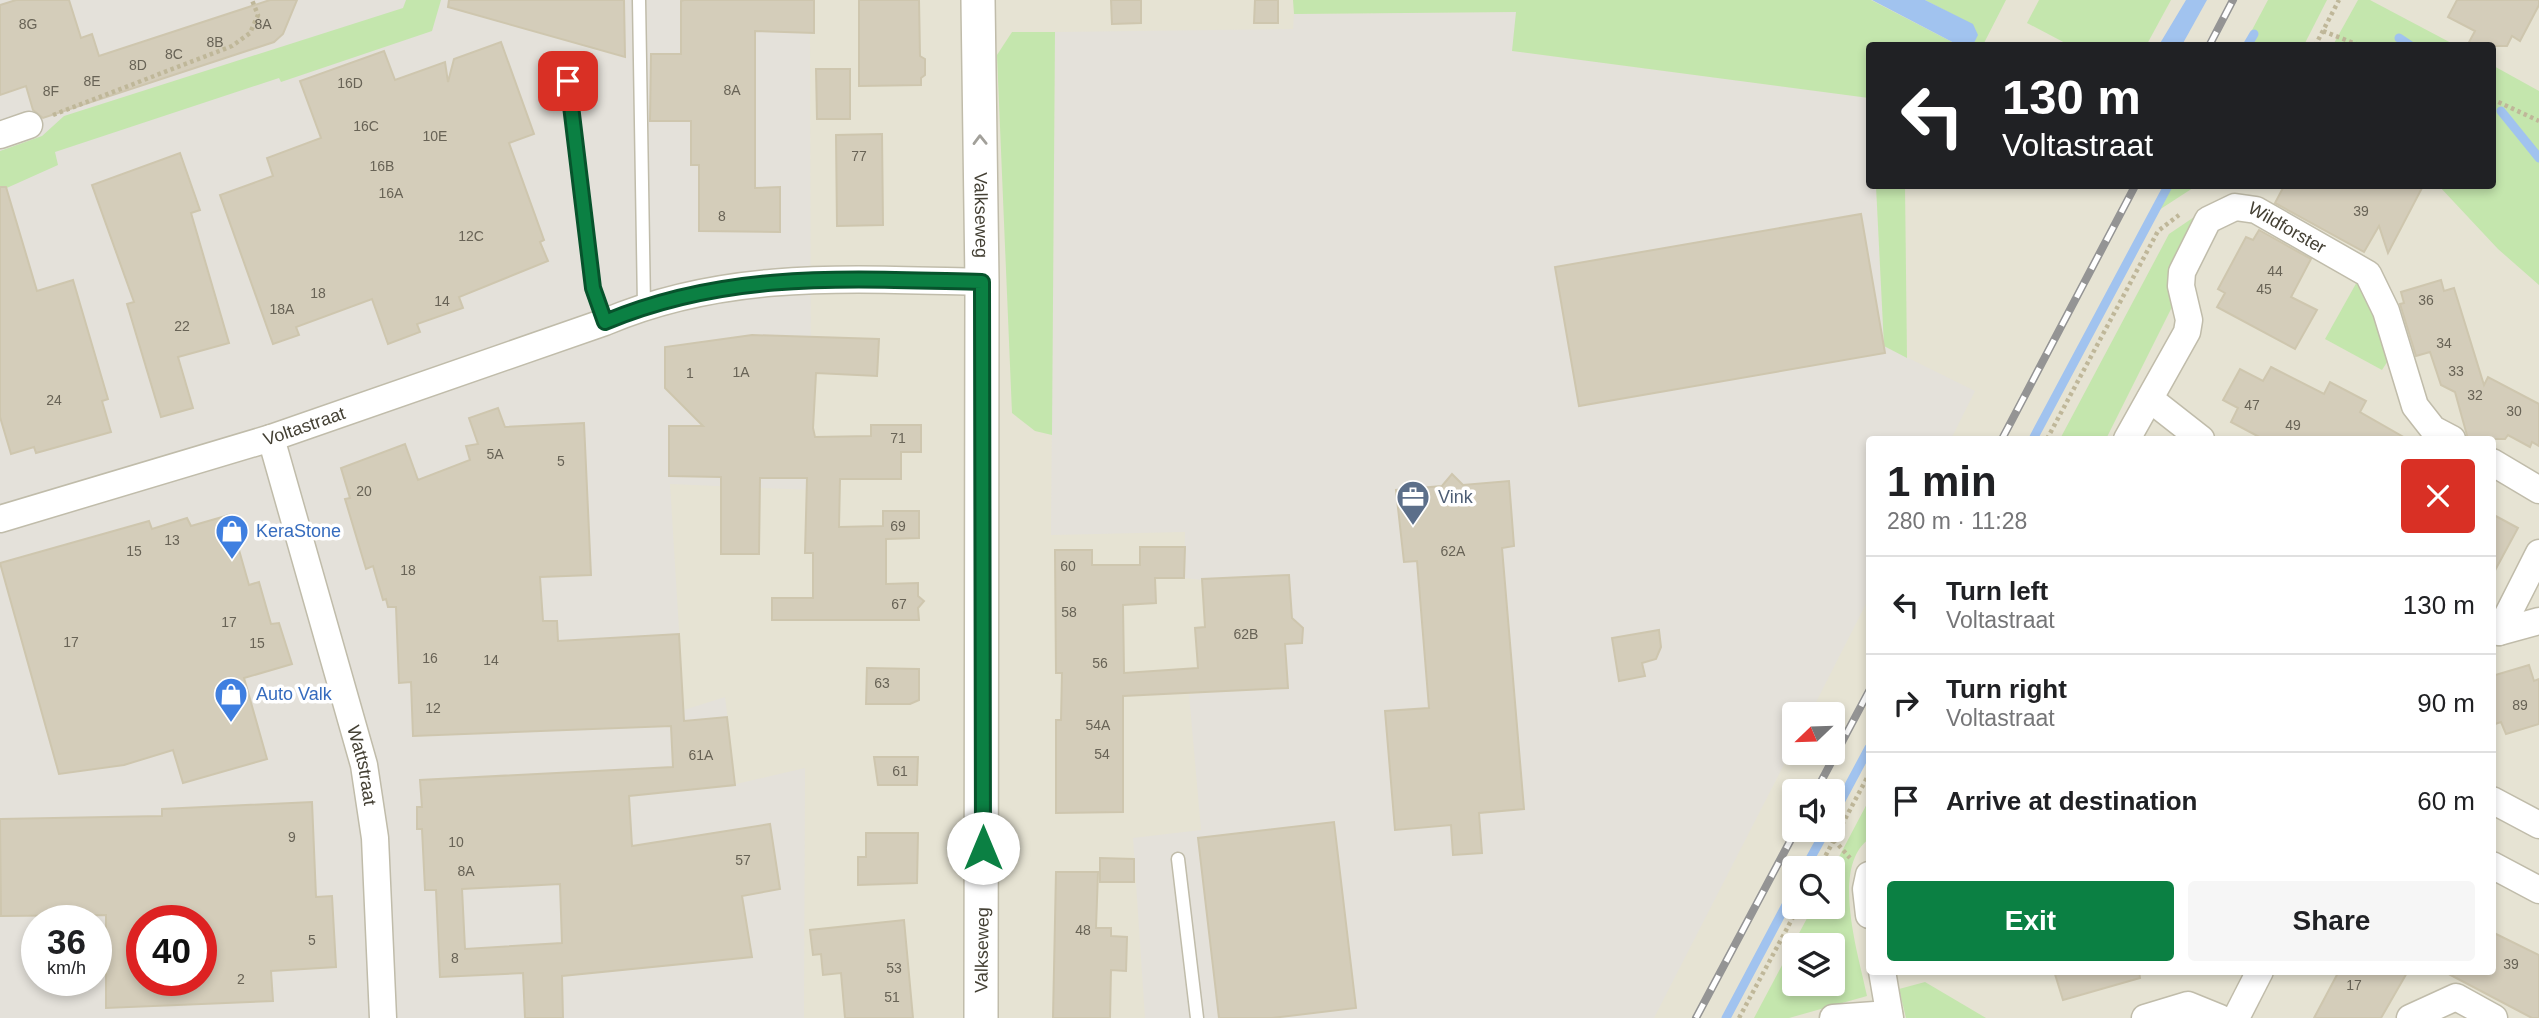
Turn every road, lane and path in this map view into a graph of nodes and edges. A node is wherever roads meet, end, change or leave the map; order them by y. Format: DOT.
graph roads {
  1 [pos="253,0"];
  2 [pos="639,0"];
  3 [pos="978,0"];
  4 [pos="2339,0"];
  5 [pos="2323,31"];
  6 [pos="2317,42"];
  7 [pos="2351,42"];
  8 [pos="568,81"];
  9 [pos="2496,101"];
  10 [pos="2539,121"];
  11 [pos="29,125"];
  12 [pos="0,135"];
  13 [pos="2182,213"];
  14 [pos="982,282"];
  15 [pos="643,306"];
  16 [pos="605,322"];
  17 [pos="2150,399"];
  18 [pos="2050,436"];
  19 [pos="2129,436"];
  20 [pos="2197,436"];
  21 [pos="2446,436"];
  22 [pos="271,438"];
  23 [pos="2496,464"];
  24 [pos="2539,490"];
  25 [pos="0,519"];
  26 [pos="2539,553"];
  27 [pos="2539,621"];
  28 [pos="2496,628"];
  29 [pos="2496,630"];
  30 [pos="1866,780"];
  31 [pos="2496,802"];
  32 [pos="2539,825"];
  33 [pos="1825,856"];
  34 [pos="1178,859"];
  35 [pos="2496,867"];
  36 [pos="2539,890"];
  37 [pos="1792,919"];
  38 [pos="1883,975"];
  39 [pos="2258,975"];
  40 [pos="1890,1016"];
  41 [pos="383,1018"];
  42 [pos="981,1018"];
  43 [pos="1197,1018"];
  44 [pos="1739,1018"];
  45 [pos="1833,1018"];
  46 [pos="2145,1018"];
  47 [pos="2220,1018"];
  48 [pos="2236,1018"];
  49 [pos="2410,1018"];
  50 [pos="2494,1018"];
  1 -- 11 [label="path"];
  2 -- 15 [label="lane"];
  14 -- 3 [label="street, Valkseweg, one-way"];
  4 -- 5 [label="path"];
  5 -- 6 [label="path"];
  5 -- 7 [label="path"];
  8 -- 16 [label="lane"];
  9 -- 10 [label="path"];
  11 -- 12 [label="street"];
  13 -- 18 [label="path"];
  14 -- 15 [label="street, Voltastraat"];
  14 -- 42 [label="street, Valkseweg"];
  15 -- 16 [label="street, Voltastraat"];
  16 -- 22 [label="street, Voltastraat"];
  17 -- 19 [label="street, Wildforster"];
  17 -- 20 [label="street"];
  17 -- 21 [label="street, Wildforster"];
  22 -- 25 [label="street, Voltastraat"];
  22 -- 41 [label="street, Wattstraat"];
  23 -- 24 [label="street"];
  26 -- 28 [label="street"];
  27 -- 29 [label="street"];
  30 -- 33 [label="path"];
  31 -- 32 [label="street"];
  34 -- 43 [label="lane"];
  35 -- 36 [label="street"];
  37 -- 44 [label="path"];
  38 -- 40 [label="street"];
  39 -- 48 [label="street"];
  40 -- 45 [label="street"];
  46 -- 47 [label="street"];
  49 -- 50 [label="street"];
}
